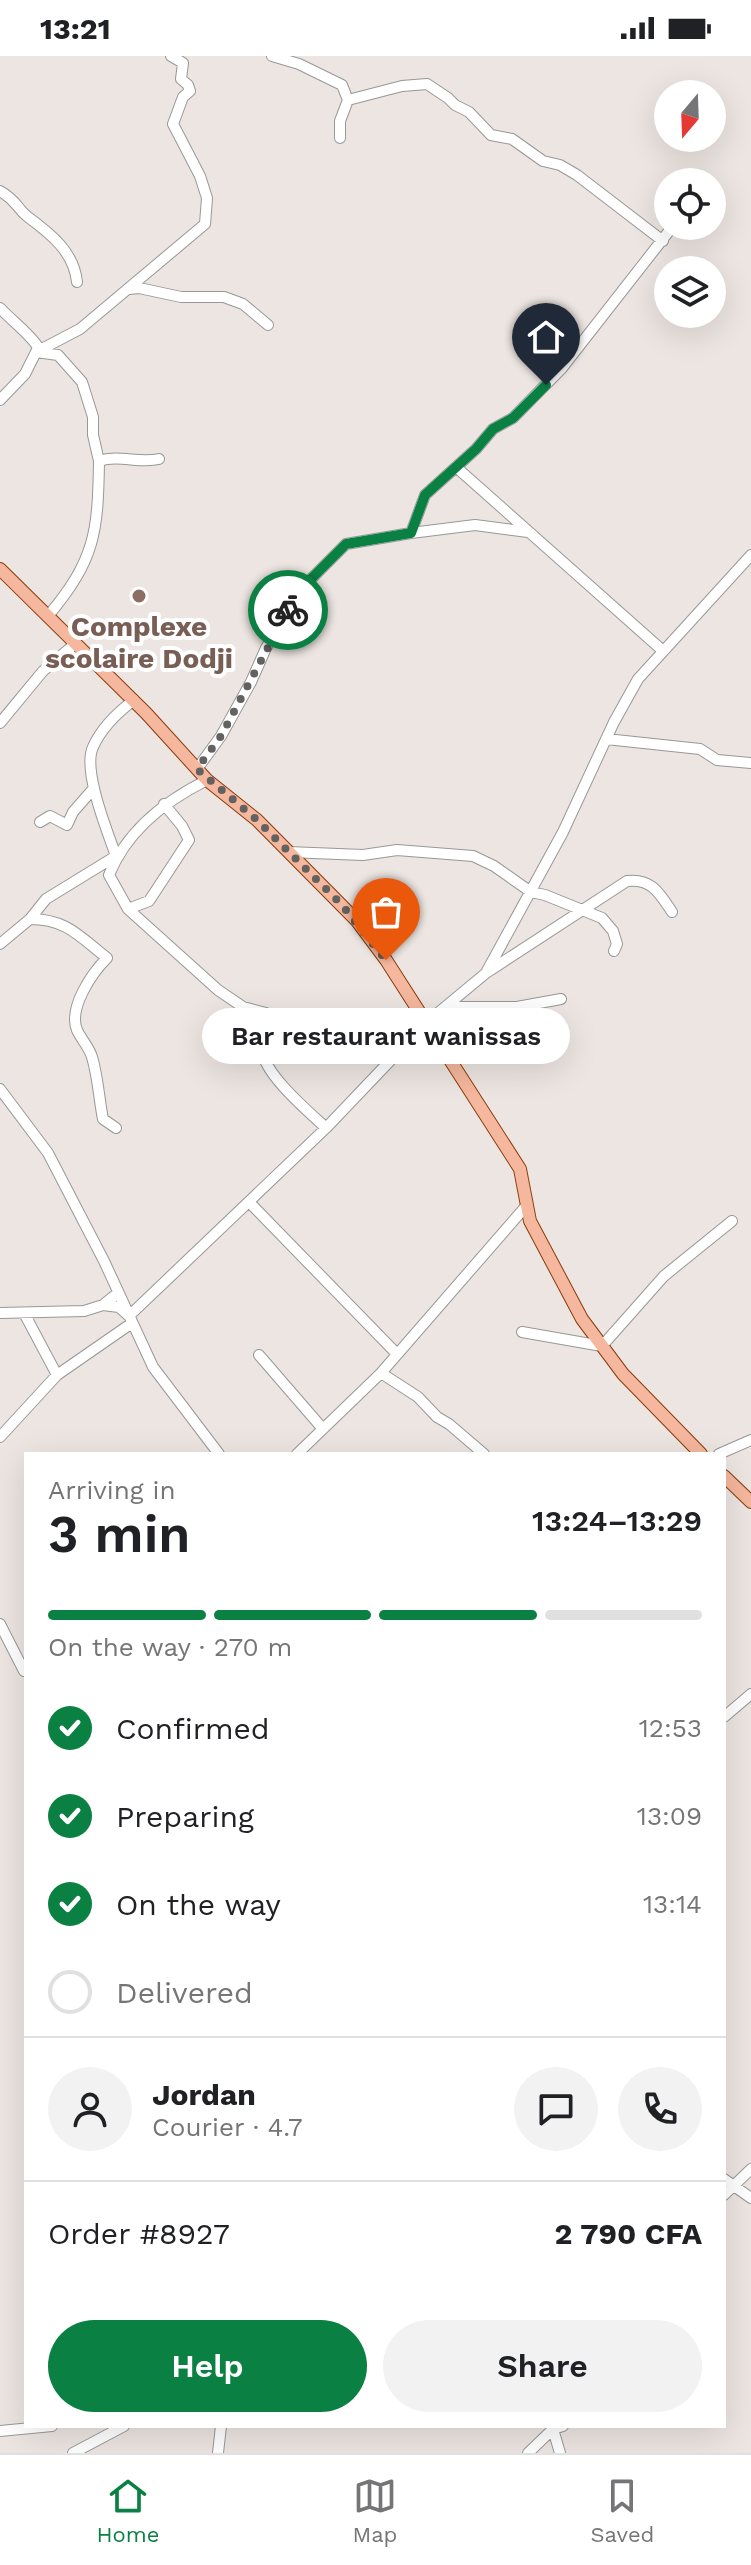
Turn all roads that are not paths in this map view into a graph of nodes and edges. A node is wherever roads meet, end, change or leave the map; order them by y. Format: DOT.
graph roads {
  1 [pos="171,56"];
  2 [pos="272,56"];
  3 [pos="348,100"];
  4 [pos="340,138"];
  5 [pos="0,191"];
  6 [pos="663,241"];
  7 [pos="77,282"];
  8 [pos="127,289"];
  9 [pos="0,308"];
  10 [pos="268,325"];
  11 [pos="36,352"];
  12 [pos="0,400"];
  13 [pos="159,459"];
  14 [pos="99,461"];
  15 [pos="456,467"];
  16 [pos="531,532"];
  17 [pos="411,533"];
  18 [pos="751,555"];
  19 [pos="0,569"];
  20 [pos="48,616"];
  21 [pos="76,643"];
  22 [pos="662,650"];
  23 [pos="134,700"];
  24 [pos="0,723"];
  25 [pos="606,739"];
  26 [pos="751,763"];
  27 [pos="197,769"];
  28 [pos="207,780"];
  29 [pos="94,788"];
  30 [pos="164,804"];
  31 [pos="40,822"];
  32 [pos="288,852"];
  33 [pos="116,856"];
  34 [pos="531,892"];
  35 [pos="128,909"];
  36 [pos="583,910"];
  37 [pos="672,912"];
  38 [pos="30,919"];
  39 [pos="0,944"];
  40 [pos="614,951"];
  41 [pos="486,973"];
  42 [pos="561,999"];
  43 [pos="445,1007"];
  44 [pos="427,1022"];
  45 [pos="0,1089"];
  46 [pos="5,1104"];
  47 [pos="116,1128"];
  48 [pos="326,1128"];
  49 [pos="250,1203"];
  50 [pos="527,1205"];
  51 [pos="732,1221"];
  52 [pos="118,1293"];
  53 [pos="103,1305"];
  54 [pos="0,1313"];
  55 [pos="24,1313"];
  56 [pos="130,1319"];
  57 [pos="522,1332"];
  58 [pos="602,1346"];
  59 [pos="397,1354"];
  60 [pos="259,1355"];
  61 [pos="381,1373"];
  62 [pos="57,1375"];
  63 [pos="323,1429"];
  64 [pos="0,1437"];
  65 [pos="751,1440"];
  66 [pos="217,1452"];
  67 [pos="299,1452"];
  68 [pos="481,1452"];
  69 [pos="699,1452"];
  70 [pos="724,1452"];
  71 [pos="726,1478"];
  72 [pos="751,1502"];
  73 [pos="0,1624"];
  74 [pos="24,1671"];
  75 [pos="751,1694"];
  76 [pos="726,1715"];
  77 [pos="751,2169"];
  78 [pos="729,2182"];
  79 [pos="751,2198"];
  80 [pos="31,2428"];
  81 [pos="120,2428"];
  82 [pos="221,2428"];
  83 [pos="555,2428"];
  84 [pos="556,2428"];
  85 [pos="0,2431"];
  86 [pos="73,2453"];
  87 [pos="218,2453"];
  88 [pos="528,2453"];
  89 [pos="560,2453"];
  1 -- 8 [label="street"];
  2 -- 3 [label="street"];
  3 -- 4 [label="street"];
  3 -- 6 [label="street"];
  5 -- 7 [label="street"];
  6 -- 15 [label="street"];
  8 -- 10 [label="street"];
  8 -- 11 [label="street"];
  9 -- 11 [label="street"];
  11 -- 12 [label="street"];
  11 -- 14 [label="street"];
  13 -- 14 [label="street"];
  14 -- 20 [label="street"];
  15 -- 16 [label="street"];
  15 -- 17 [label="street"];
  16 -- 17 [label="street"];
  16 -- 22 [label="street"];
  17 -- 27 [label="street"];
  18 -- 22 [label="street"];
  19 -- 20 [label="main road"];
  20 -- 21 [label="main road"];
  21 -- 23 [label="main road"];
  21 -- 24 [label="street"];
  22 -- 25 [label="street"];
  23 -- 27 [label="main road"];
  23 -- 29 [label="street"];
  25 -- 26 [label="street"];
  25 -- 34 [label="street"];
  27 -- 28 [label="main road"];
  28 -- 30 [label="street"];
  28 -- 32 [label="main road"];
  29 -- 31 [label="street"];
  29 -- 33 [label="street"];
  30 -- 33 [label="street"];
  30 -- 35 [label="street"];
  32 -- 34 [label="street"];
  32 -- 44 [label="main road"];
  33 -- 35 [label="street"];
  33 -- 38 [label="street"];
  34 -- 36 [label="street"];
  34 -- 41 [label="street"];
  35 -- 48 [label="street"];
  36 -- 37 [label="street"];
  36 -- 40 [label="street"];
  36 -- 41 [label="street"];
  38 -- 39 [label="street"];
  38 -- 47 [label="street"];
  41 -- 43 [label="street"];
  42 -- 43 [label="street"];
  43 -- 44 [label="street"];
  44 -- 48 [label="street"];
  44 -- 50 [label="main road"];
  45 -- 46 [label="street"];
  46 -- 52 [label="street"];
  48 -- 49 [label="street"];
  49 -- 56 [label="street"];
  49 -- 59 [label="street"];
  50 -- 58 [label="main road"];
  50 -- 59 [label="street"];
  51 -- 58 [label="street"];
  52 -- 53 [label="street"];
  52 -- 56 [label="street"];
  53 -- 55 [label="street"];
  53 -- 56 [label="street"];
  54 -- 55 [label="street"];
  55 -- 62 [label="street"];
  56 -- 62 [label="street"];
  56 -- 66 [label="street"];
  57 -- 58 [label="street"];
  58 -- 69 [label="main road"];
  59 -- 61 [label="street"];
  60 -- 63 [label="street"];
  61 -- 63 [label="street"];
  61 -- 68 [label="street"];
  62 -- 64 [label="street"];
  63 -- 67 [label="street"];
  65 -- 70 [label="street"];
  71 -- 72 [label="main road"];
  73 -- 74 [label="street"];
  75 -- 76 [label="street"];
  77 -- 78 [label="street"];
  78 -- 79 [label="street"];
  80 -- 85 [label="street"];
  81 -- 86 [label="street"];
  82 -- 87 [label="street"];
  83 -- 88 [label="street"];
  84 -- 89 [label="street"];
}
